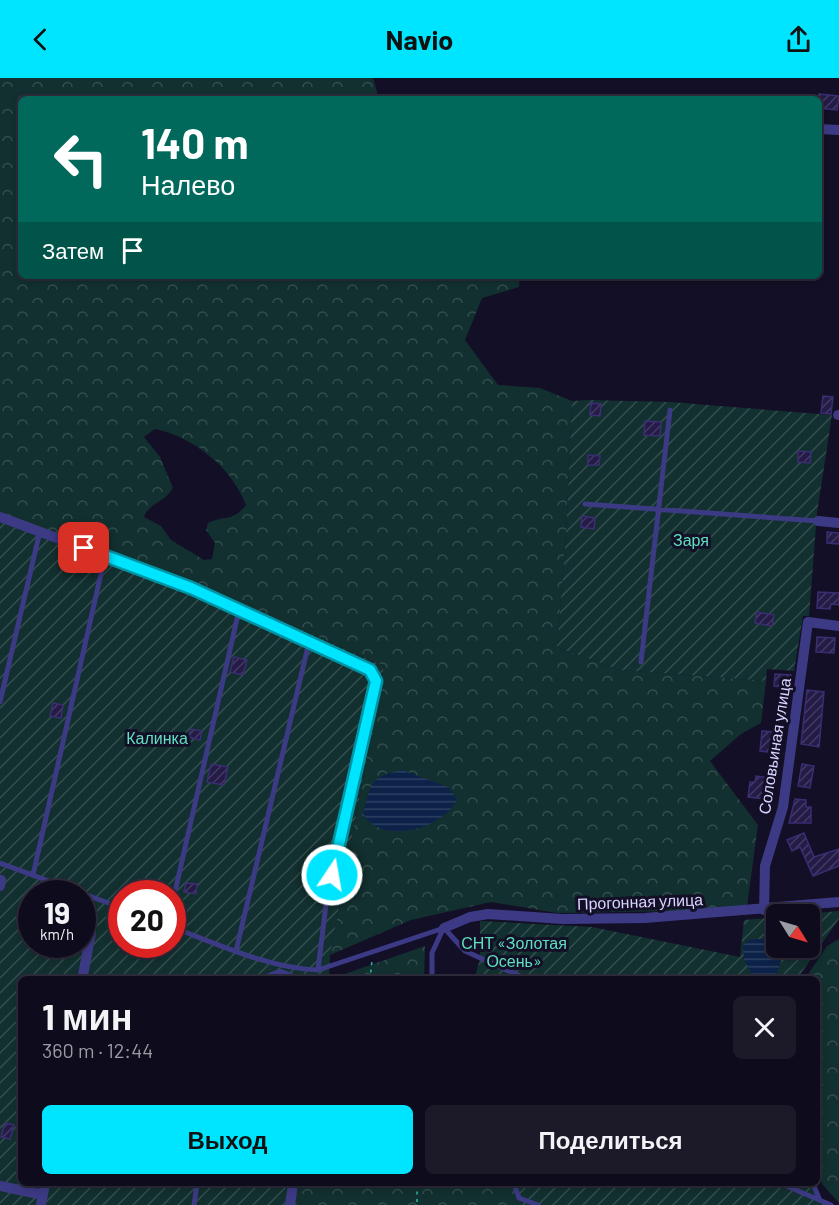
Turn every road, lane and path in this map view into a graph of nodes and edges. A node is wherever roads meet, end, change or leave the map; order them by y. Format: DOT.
graph roads {
  1 [pos="822,129"];
  2 [pos="839,130"];
  3 [pos="670,410"];
  4 [pos="585,504"];
  5 [pos="659,509"];
  6 [pos="0,518"];
  7 [pos="818,521"];
  8 [pos="839,523"];
  9 [pos="40,531"];
  10 [pos="105,556"];
  11 [pos="239,610"];
  12 [pos="839,626"];
  13 [pos="309,642"];
  14 [pos="641,662"];
  15 [pos="366,668"];
  16 [pos="0,702"];
  17 [pos="0,863"];
  18 [pos="33,875"];
  19 [pos="178,880"];
  20 [pos="839,902"];
  21 [pos="108,903"];
  22 [pos="764,910"];
  23 [pos="444,928"];
  24 [pos="186,932"];
  25 [pos="236,951"];
  26 [pos="373,953"];
  27 [pos="86,958"];
  28 [pos="318,970"];
  29 [pos="83,976"];
  30 [pos="370,976"];
  31 [pos="432,976"];
  32 [pos="520,976"];
  33 [pos="0,1186"];
  34 [pos="197,1186"];
  35 [pos="293,1186"];
  36 [pos="417,1186"];
  37 [pos="516,1186"];
  38 [pos="787,1186"];
  39 [pos="814,1186"];
  40 [pos="819,1198"];
  41 [pos="42,1200"];
  42 [pos="194,1205"];
  43 [pos="290,1205"];
  44 [pos="417,1205"];
  45 [pos="538,1205"];
  46 [pos="831,1205"];
  1 -- 2 [label="street"];
  3 -- 5 [label="lane"];
  4 -- 5 [label="lane"];
  5 -- 7 [label="lane"];
  5 -- 14 [label="lane"];
  6 -- 9 [label="street"];
  7 -- 8 [label="street"];
  9 -- 10 [label="street"];
  9 -- 16 [label="lane"];
  10 -- 11 [label="street"];
  10 -- 18 [label="lane"];
  11 -- 13 [label="street"];
  11 -- 19 [label="lane"];
  12 -- 22 [label="street, Соловьиная улица"];
  13 -- 15 [label="street"];
  13 -- 25 [label="lane"];
  15 -- 28 [label="lane"];
  17 -- 18 [label="lane"];
  18 -- 21 [label="lane"];
  20 -- 22 [label="street, Прогонная улица"];
  22 -- 23 [label="street, Прогонная улица"];
  23 -- 26 [label="lane"];
  23 -- 31 [label="lane"];
  23 -- 32 [label="lane"];
  24 -- 25 [label="lane"];
  25 -- 28 [label="lane"];
  26 -- 28 [label="lane"];
  26 -- 30 [label="path"];
  27 -- 29 [label="street"];
  33 -- 41 [label="street"];
  34 -- 42 [label="lane"];
  35 -- 43 [label="street"];
  36 -- 44 [label="path"];
  37 -- 45 [label="lane"];
  38 -- 40 [label="lane"];
  39 -- 40 [label="lane"];
  40 -- 46 [label="lane"];
}
